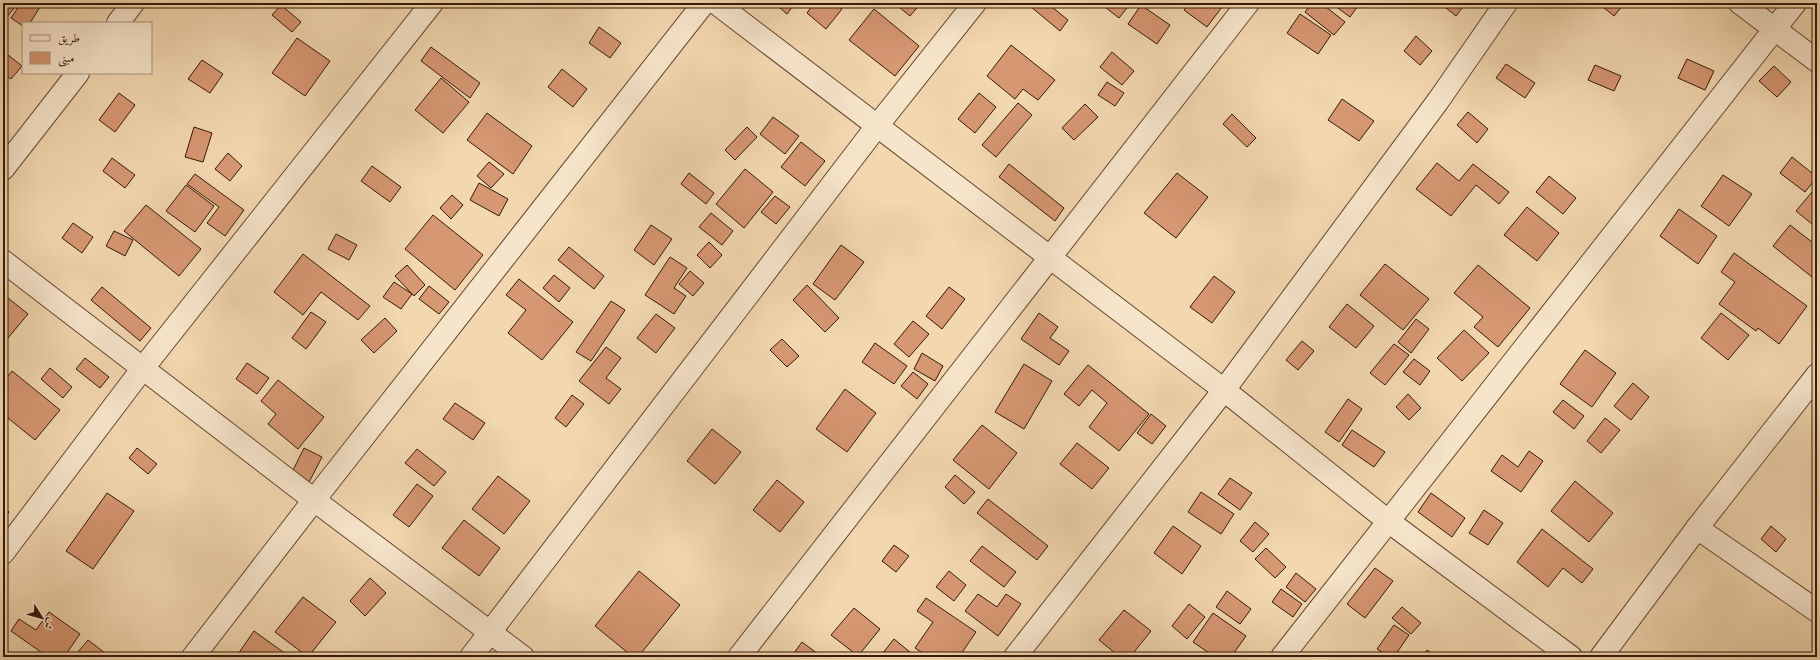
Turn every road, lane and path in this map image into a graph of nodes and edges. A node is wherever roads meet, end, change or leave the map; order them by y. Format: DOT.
graph roads {
  1 [pos="133,3"];
  2 [pos="432,3"];
  3 [pos="704,3"];
  4 [pos="716,3"];
  5 [pos="975,3"];
  6 [pos="1248,3"];
  7 [pos="1506,3"];
  8 [pos="1740,3"];
  9 [pos="1795,3"];
  10 [pos="119,22"];
  11 [pos="1775,29"];
  12 [pos="1817,61"];
  13 [pos="77,74"];
  14 [pos="877,126"];
  15 [pos="3,169"];
  16 [pos="1048,258"];
  17 [pos="3,261"];
  18 [pos="143,368"];
  19 [pos="1817,375"];
  20 [pos="1224,390"];
  21 [pos="314,500"];
  22 [pos="1388,520"];
  23 [pos="1697,528"];
  24 [pos="3,553"];
  25 [pos="1817,611"];
  26 [pos="491,632"];
  27 [pos="193,657"];
  28 [pos="471,657"];
  29 [pos="523,657"];
  30 [pos="740,657"];
  31 [pos="1014,657"];
  32 [pos="1282,657"];
  33 [pos="1571,657"];
  34 [pos="1601,657"];
  1 -- 10 [label="street"];
  2 -- 18 [label="street"];
  3 -- 21 [label="street"];
  4 -- 14 [label="street"];
  5 -- 14 [label="street"];
  6 -- 16 [label="street"];
  7 -- 20 [label="street"];
  8 -- 11 [label="street"];
  9 -- 11 [label="street"];
  11 -- 12 [label="street"];
  11 -- 22 [label="street"];
  13 -- 15 [label="street"];
  14 -- 16 [label="street"];
  14 -- 26 [label="street"];
  16 -- 20 [label="street"];
  16 -- 30 [label="street"];
  17 -- 18 [label="street"];
  18 -- 21 [label="street"];
  18 -- 24 [label="street"];
  19 -- 23 [label="street"];
  20 -- 22 [label="street"];
  20 -- 31 [label="street"];
  21 -- 26 [label="street"];
  21 -- 27 [label="street"];
  22 -- 32 [label="street"];
  22 -- 33 [label="street"];
  23 -- 25 [label="street"];
  23 -- 34 [label="street"];
  26 -- 28 [label="street"];
  26 -- 29 [label="street"];
}
